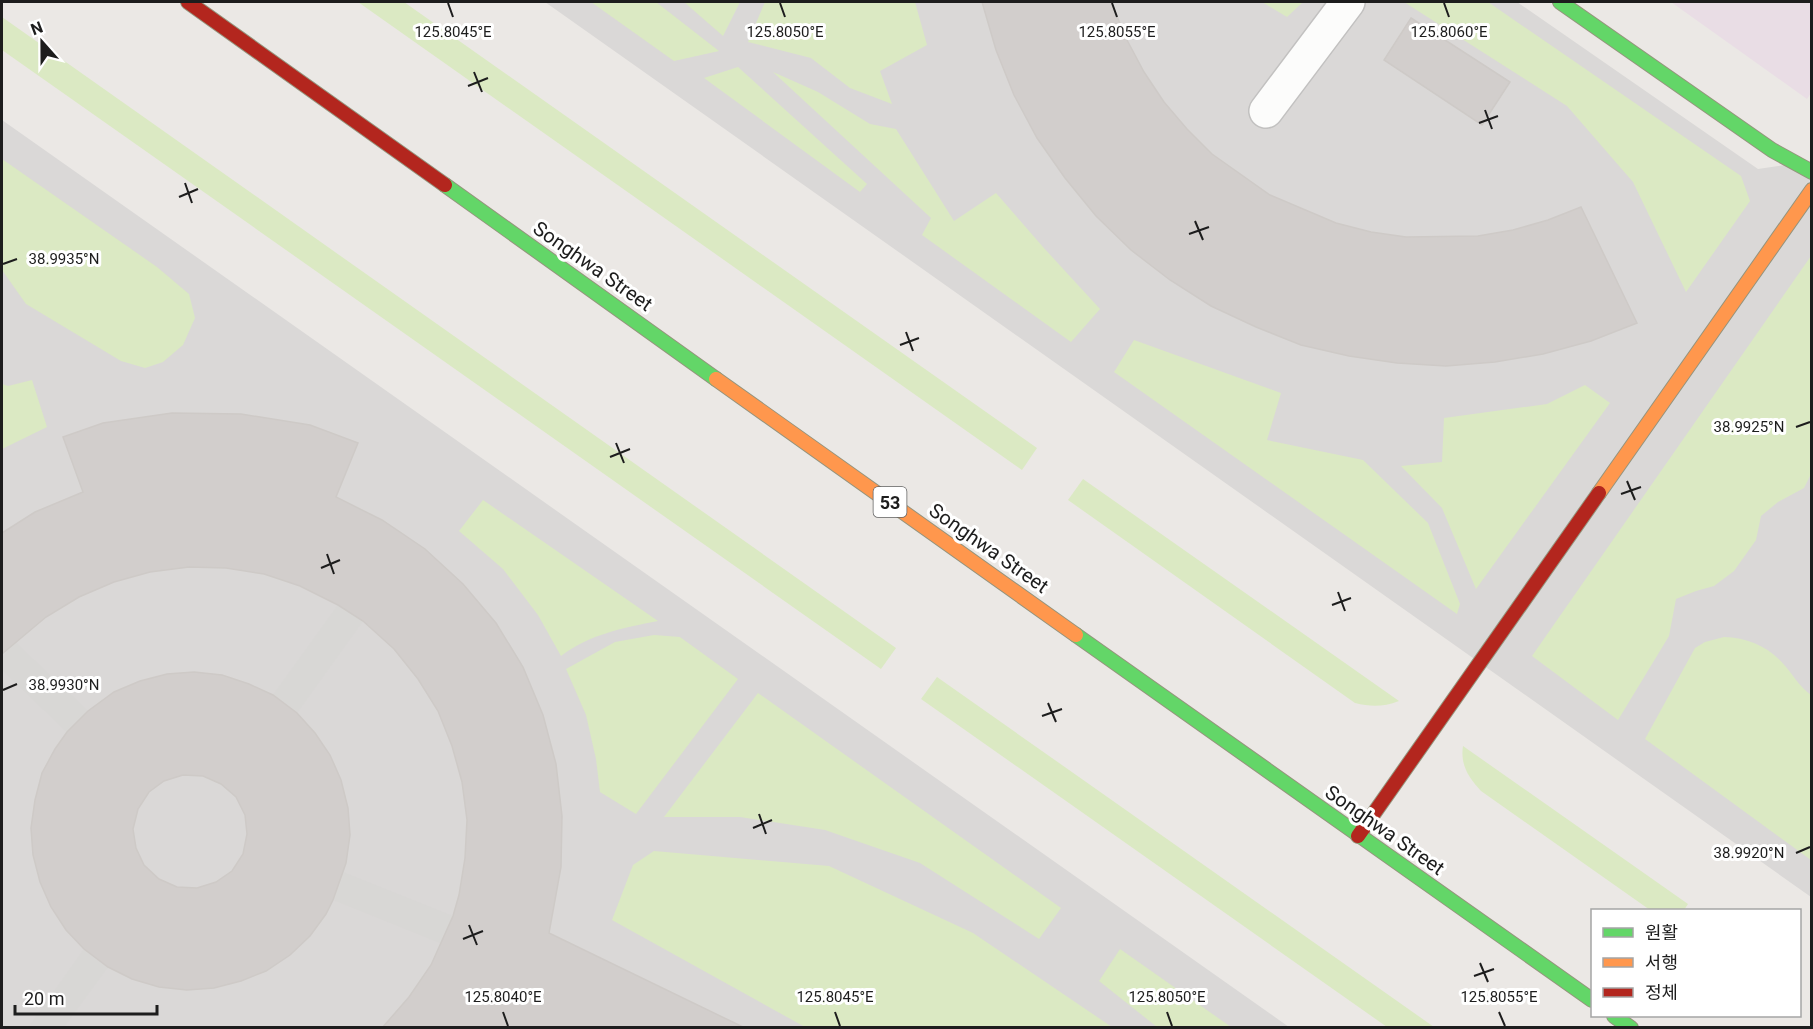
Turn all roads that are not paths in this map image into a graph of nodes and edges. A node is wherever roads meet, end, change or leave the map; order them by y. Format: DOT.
graph roads {
  1 [pos="188,2"];
  2 [pos="1348,2"];
  3 [pos="1560,2"];
  4 [pos="1266,111"];
  5 [pos="1812,172"];
  6 [pos="1812,190"];
  7 [pos="1359,836"];
  8 [pos="1591,999"];
  9 [pos="1615,1017"];
  10 [pos="1631,1028"];
  1 -- 7 [label="main road, Songhwa Street / 53"];
  2 -- 4 [label="street"];
  3 -- 5 [label="main road"];
  6 -- 7 [label="main road"];
  7 -- 8 [label="main road, Songhwa Street / 53"];
  9 -- 10 [label="main road"];
}
